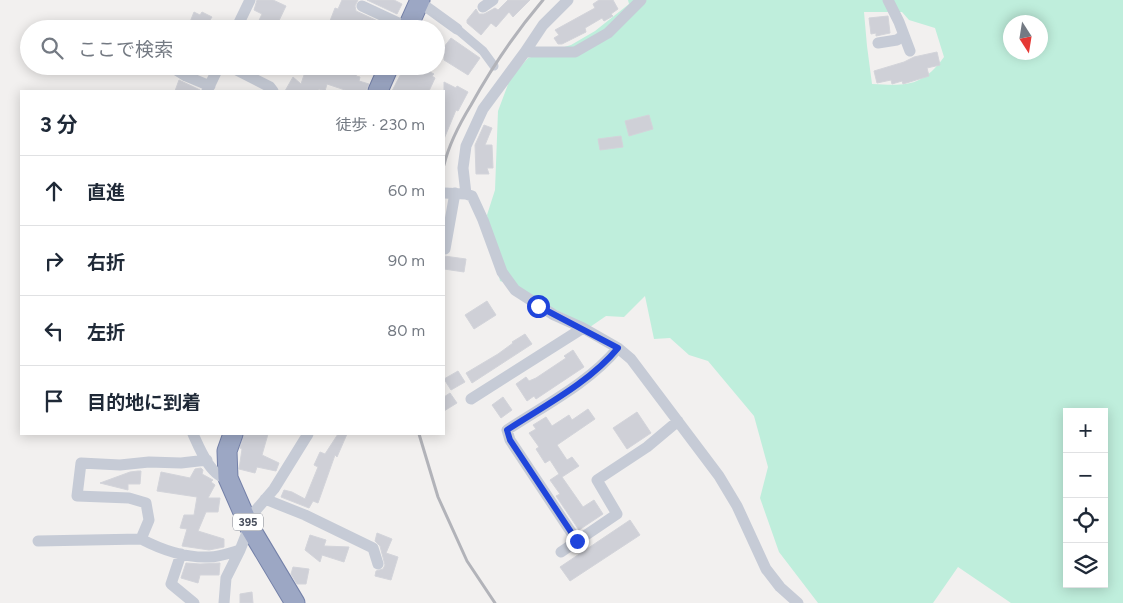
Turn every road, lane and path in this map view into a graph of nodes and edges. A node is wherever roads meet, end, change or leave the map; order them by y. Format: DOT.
graph roads {
  1 [pos="250,0"];
  2 [pos="493,0"];
  3 [pos="568,0"];
  4 [pos="641,0"];
  5 [pos="888,0"];
  6 [pos="419,1"];
  7 [pos="362,6"];
  8 [pos="483,7"];
  9 [pos="242,20"];
  10 [pos="391,20"];
  11 [pos="411,20"];
  12 [pos="445,20"];
  13 [pos="445,20"];
  14 [pos="457,29"];
  15 [pos="904,35"];
  16 [pos="878,43"];
  17 [pos="910,51"];
  18 [pos="525,52"];
  19 [pos="494,66"];
  20 [pos="184,75"];
  21 [pos="215,75"];
  22 [pos="247,75"];
  23 [pos="385,75"];
  24 [pos="209,89"];
  25 [pos="272,90"];
  26 [pos="378,90"];
  27 [pos="455,193"];
  28 [pos="445,249"];
  29 [pos="584,328"];
  30 [pos="618,348"];
  31 [pos="471,399"];
  32 [pos="678,421"];
  33 [pos="193,435"];
  34 [pos="233,435"];
  35 [pos="307,435"];
  36 [pos="207,460"];
  37 [pos="228,478"];
  38 [pos="265,499"];
  39 [pos="249,526"];
  40 [pos="141,540"];
  41 [pos="38,541"];
  42 [pos="577,541"];
  43 [pos="240,550"];
  44 [pos="561,552"];
  45 [pos="181,554"];
  46 [pos="378,564"];
  47 [pos="194,603"];
  48 [pos="224,603"];
  49 [pos="295,603"];
  50 [pos="798,603"];
  1 -- 9 [label="street"];
  2 -- 8 [label="street"];
  3 -- 18 [label="street"];
  4 -- 18 [label="street"];
  5 -- 15 [label="street"];
  6 -- 11 [label="highway"];
  6 -- 13 [label="street"];
  7 -- 10 [label="street"];
  12 -- 14 [label="street"];
  14 -- 19 [label="street"];
  15 -- 16 [label="street"];
  15 -- 17 [label="street"];
  18 -- 27 [label="street"];
  20 -- 24 [label="street"];
  21 -- 24 [label="street"];
  22 -- 25 [label="street"];
  23 -- 26 [label="highway"];
  27 -- 28 [label="street"];
  27 -- 29 [label="street"];
  29 -- 30 [label="street"];
  29 -- 31 [label="street"];
  30 -- 32 [label="street"];
  30 -- 42 [label="street"];
  32 -- 42 [label="street"];
  32 -- 50 [label="street"];
  33 -- 36 [label="street"];
  34 -- 37 [label="highway, 395"];
  35 -- 38 [label="street"];
  36 -- 37 [label="street"];
  36 -- 40 [label="street"];
  37 -- 39 [label="highway, 395"];
  38 -- 39 [label="street"];
  38 -- 46 [label="street"];
  39 -- 43 [label="street"];
  39 -- 49 [label="highway, 395"];
  40 -- 41 [label="street"];
  40 -- 45 [label="street"];
  42 -- 44 [label="street"];
  43 -- 45 [label="street"];
  43 -- 48 [label="street"];
  45 -- 47 [label="street"];
}
